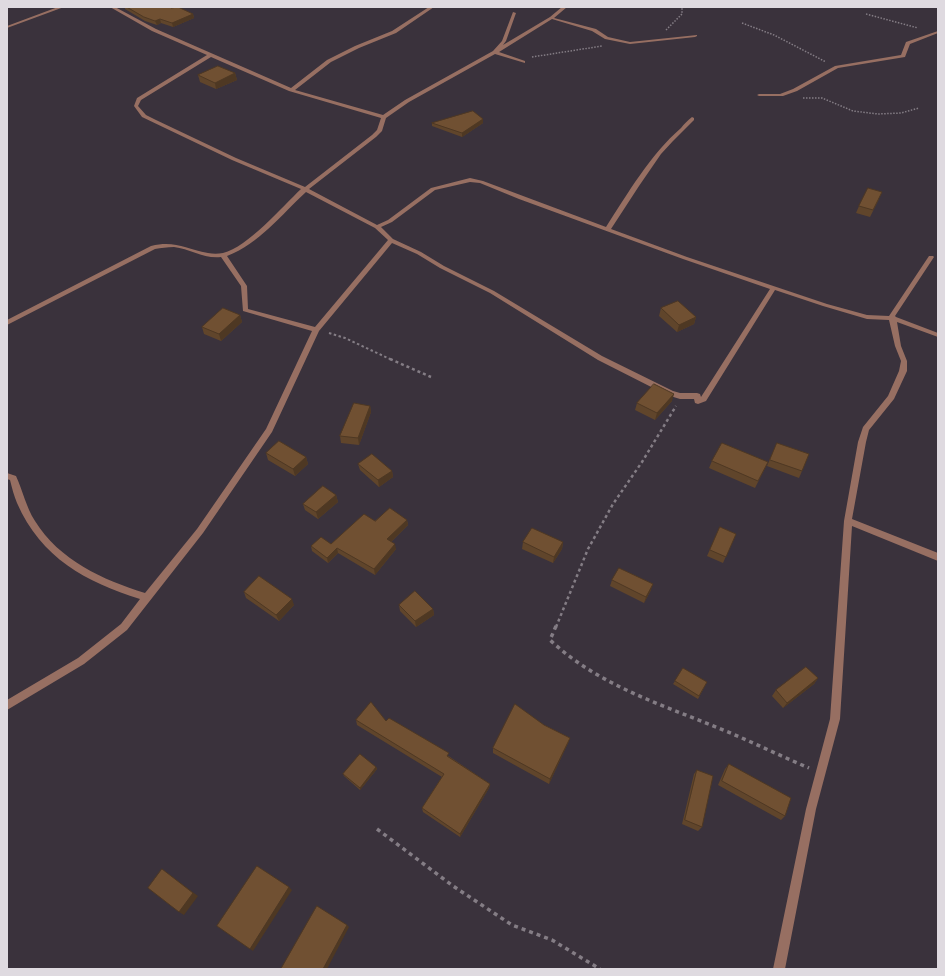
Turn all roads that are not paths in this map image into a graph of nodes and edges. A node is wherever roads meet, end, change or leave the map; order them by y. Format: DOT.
graph roads {
  1 [pos="62,7"];
  2 [pos="112,7"];
  3 [pos="432,7"];
  4 [pos="565,7"];
  5 [pos="514,13"];
  6 [pos="551,18"];
  7 [pos="7,27"];
  8 [pos="937,33"];
  9 [pos="695,36"];
  10 [pos="495,52"];
  11 [pos="209,56"];
  12 [pos="523,62"];
  13 [pos="291,90"];
  14 [pos="759,94"];
  15 [pos="384,117"];
  16 [pos="692,119"];
  17 [pos="305,189"];
  18 [pos="377,227"];
  19 [pos="607,230"];
  20 [pos="391,240"];
  21 [pos="224,255"];
  22 [pos="931,257"];
  23 [pos="774,287"];
  24 [pos="891,318"];
  25 [pos="7,323"];
  26 [pos="316,330"];
  27 [pos="938,335"];
  28 [pos="7,476"];
  29 [pos="848,521"];
  30 [pos="938,557"];
  31 [pos="148,598"];
  32 [pos="7,705"];
  33 [pos="779,969"];
  1 -- 7 [label="street"];
  2 -- 11 [label="street"];
  3 -- 13 [label="street"];
  4 -- 6 [label="street"];
  5 -- 10 [label="street"];
  6 -- 9 [label="street"];
  6 -- 10 [label="street"];
  8 -- 14 [label="street"];
  10 -- 12 [label="street"];
  10 -- 15 [label="street"];
  11 -- 13 [label="street"];
  11 -- 17 [label="street"];
  13 -- 15 [label="street"];
  15 -- 17 [label="street"];
  16 -- 19 [label="street"];
  17 -- 18 [label="street"];
  17 -- 21 [label="street"];
  18 -- 19 [label="street"];
  18 -- 20 [label="street"];
  19 -- 23 [label="street"];
  20 -- 23 [label="street"];
  20 -- 26 [label="street"];
  21 -- 25 [label="street"];
  21 -- 26 [label="street"];
  22 -- 24 [label="street"];
  23 -- 24 [label="street"];
  24 -- 27 [label="street"];
  24 -- 29 [label="street"];
  26 -- 31 [label="street"];
  28 -- 31 [label="street"];
  29 -- 30 [label="street"];
  29 -- 33 [label="street"];
  31 -- 32 [label="street"];
}
